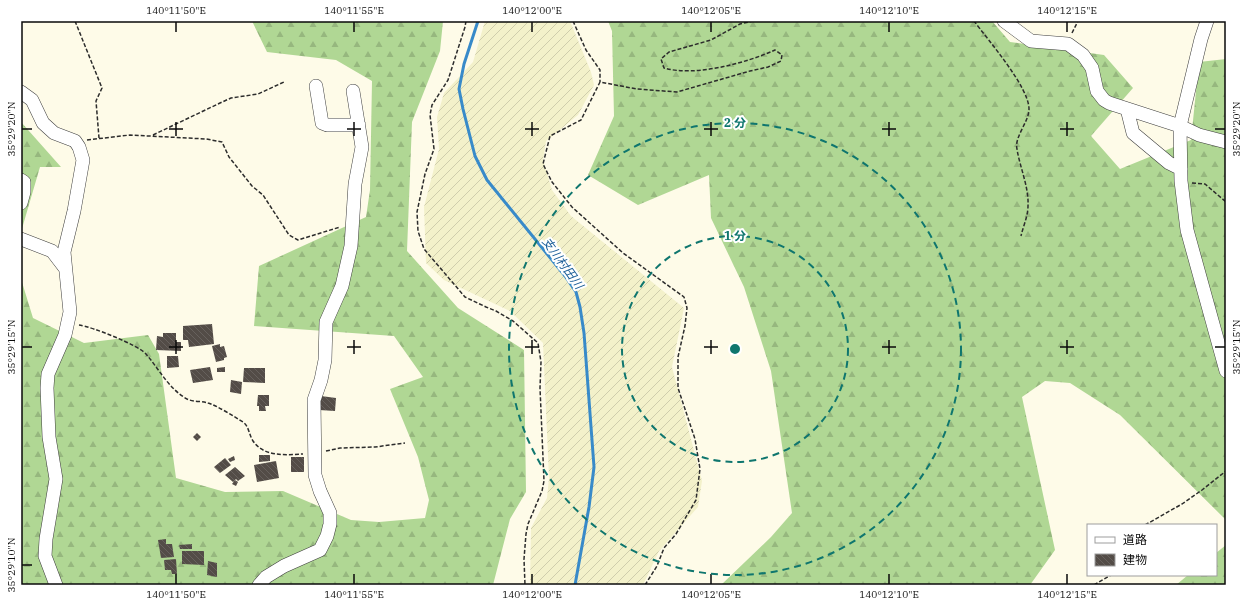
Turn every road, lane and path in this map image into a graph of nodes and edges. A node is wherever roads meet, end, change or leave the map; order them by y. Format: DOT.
graph roads {
  1 [pos="75,21"];
  2 [pos="466,21"];
  3 [pos="573,21"];
  4 [pos="753,21"];
  5 [pos="974,21"];
  6 [pos="1004,21"];
  7 [pos="1078,21"];
  8 [pos="1207,21"];
  9 [pos="1066,44"];
  10 [pos="284,82"];
  11 [pos="600,82"];
  12 [pos="316,86"];
  13 [pos="353,91"];
  14 [pos="21,92"];
  15 [pos="1127,109"];
  16 [pos="358,126"];
  17 [pos="1180,126"];
  18 [pos="152,136"];
  19 [pos="99,138"];
  20 [pos="75,141"];
  21 [pos="1226,142"];
  22 [pos="1181,175"];
  23 [pos="21,180"];
  24 [pos="1226,202"];
  25 [pos="21,203"];
  26 [pos="352,224"];
  27 [pos="1021,236"];
  28 [pos="21,239"];
  29 [pos="65,268"];
  30 [pos="68,322"];
  31 [pos="1226,371"];
  32 [pos="405,442"];
  33 [pos="314,454"];
  34 [pos="1226,470"];
  35 [pos="1147,524"];
  36 [pos="1109,576"];
  37 [pos="56,585"];
  38 [pos="259,585"];
  39 [pos="525,585"];
  40 [pos="645,585"];
  41 [pos="1094,585"];
  1 -- 19 [label="path"];
  2 -- 39 [label="path"];
  3 -- 11 [label="path"];
  4 -- 11 [label="path"];
  5 -- 27 [label="path"];
  6 -- 9 [label="street"];
  7 -- 9 [label="path"];
  8 -- 17 [label="street"];
  9 -- 15 [label="street"];
  10 -- 18 [label="path"];
  11 -- 40 [label="path"];
  12 -- 16 [label="street"];
  13 -- 16 [label="street"];
  14 -- 20 [label="street"];
  15 -- 17 [label="street"];
  15 -- 22 [label="street"];
  16 -- 26 [label="street"];
  17 -- 21 [label="street"];
  17 -- 22 [label="street"];
  18 -- 19 [label="path"];
  18 -- 26 [label="path"];
  19 -- 20 [label="path"];
  20 -- 29 [label="street"];
  22 -- 24 [label="path"];
  22 -- 31 [label="street"];
  23 -- 25 [label="street"];
  26 -- 33 [label="street"];
  28 -- 29 [label="street"];
  29 -- 30 [label="street"];
  30 -- 33 [label="path"];
  30 -- 37 [label="street"];
  32 -- 33 [label="path"];
  33 -- 38 [label="street"];
  34 -- 35 [label="path"];
  36 -- 41 [label="path"];
}
